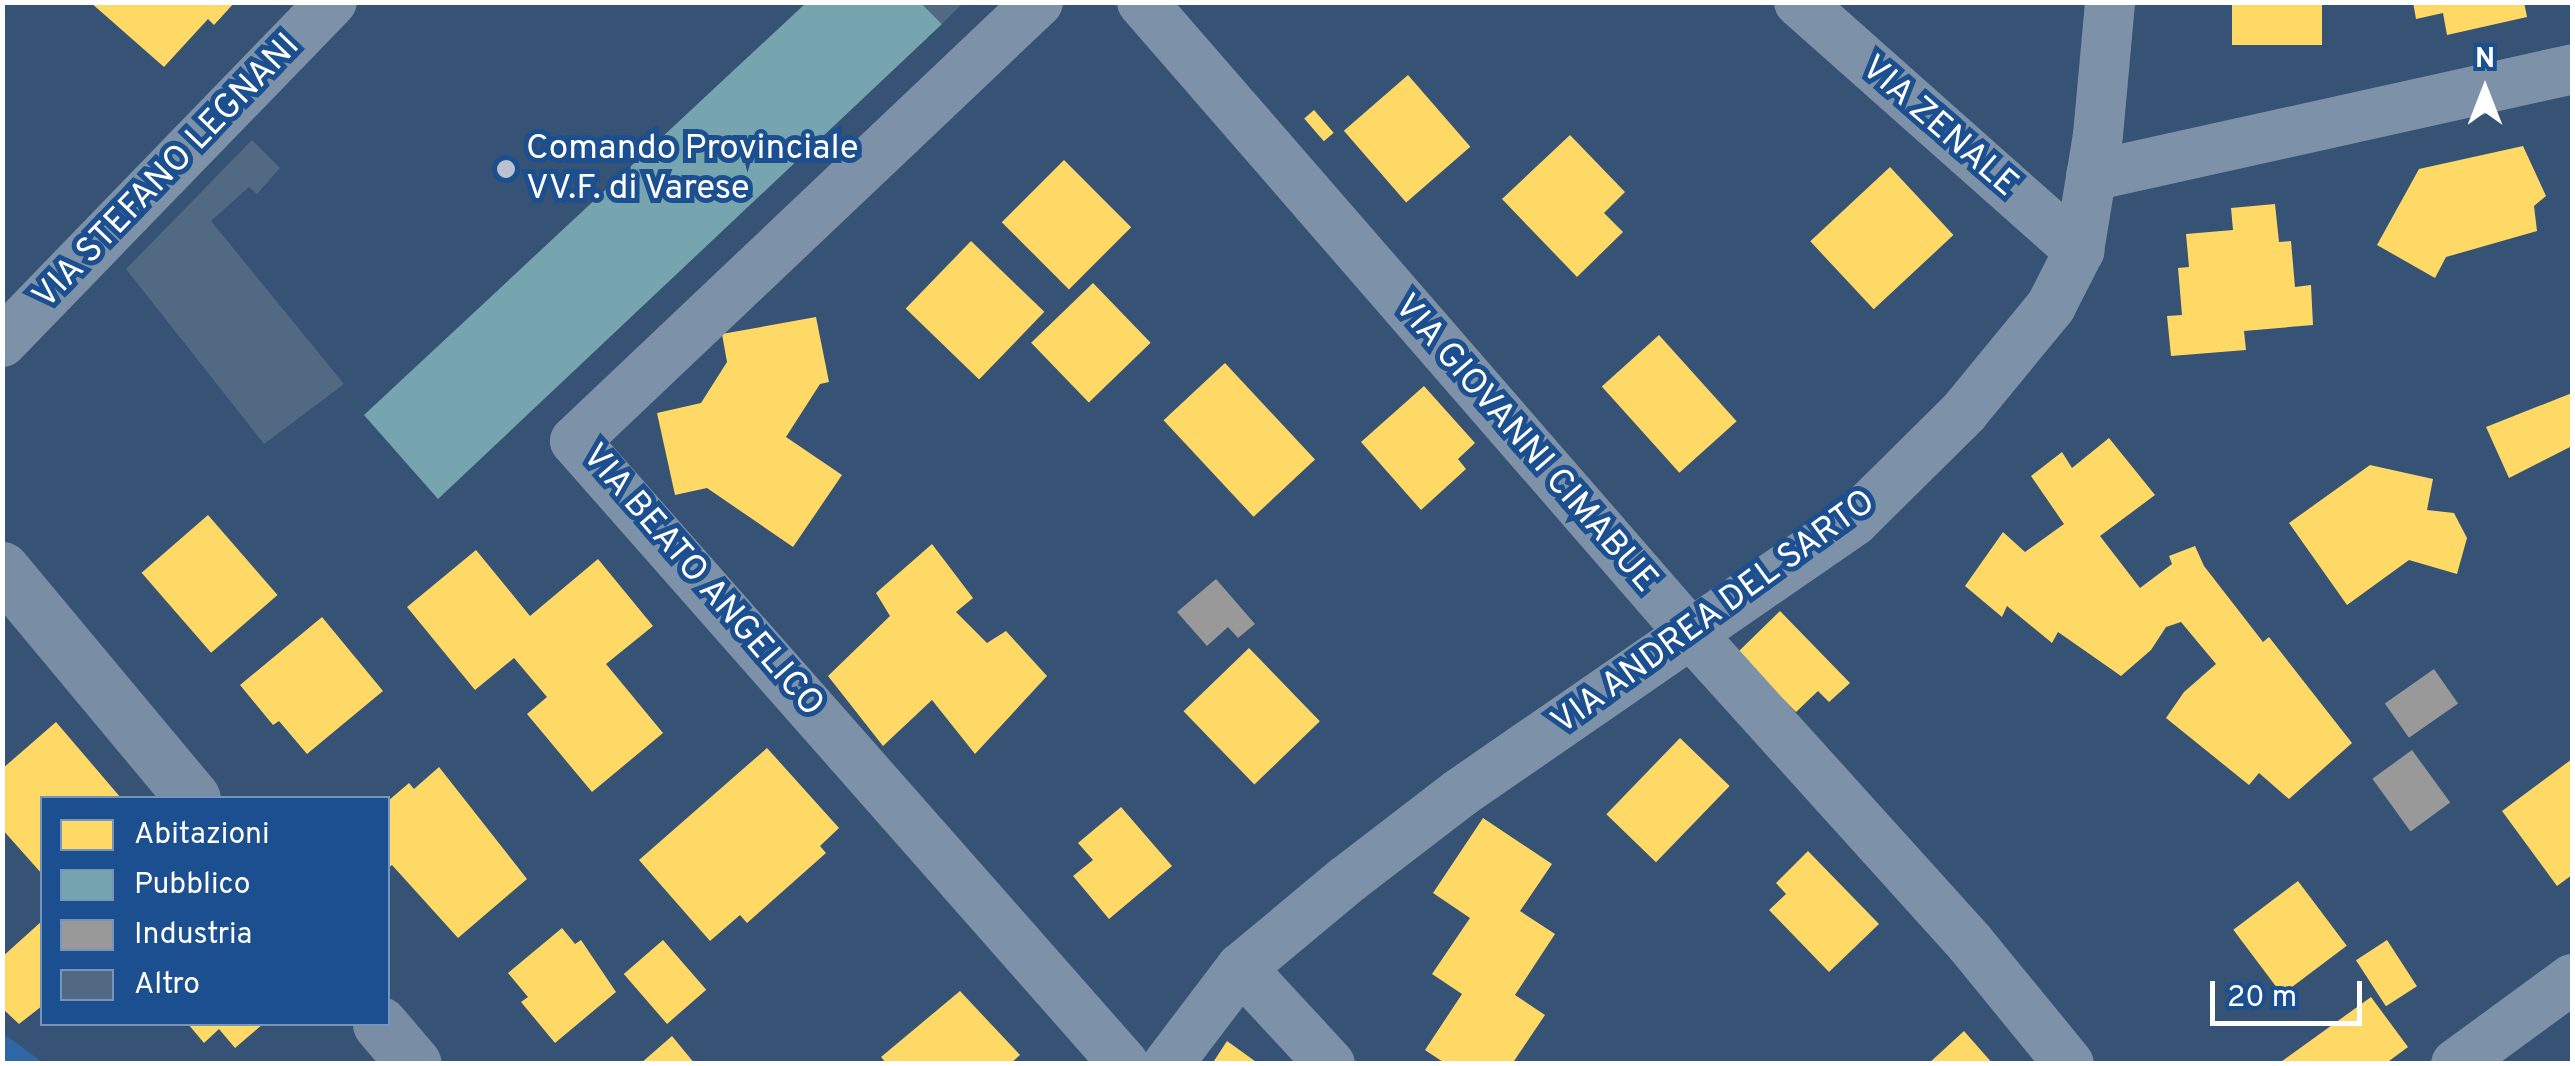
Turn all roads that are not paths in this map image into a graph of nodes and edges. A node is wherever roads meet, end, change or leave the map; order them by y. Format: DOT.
graph roads {
  1 [pos="332,2"];
  2 [pos="1038,2"];
  3 [pos="1142,2"];
  4 [pos="1799,2"];
  5 [pos="2110,2"];
  6 [pos="2572,69"];
  7 [pos="2091,176"];
  8 [pos="2080,252"];
  9 [pos="2,342"];
  10 [pos="2,569"];
  11 [pos="1691,634"];
  12 [pos="191,796"];
  13 [pos="1241,968"];
  14 [pos="2572,979"];
  15 [pos="382,1026"];
  16 [pos="414,1064"];
  17 [pos="1124,1064"];
  18 [pos="1168,1064"];
  19 [pos="1330,1064"];
  20 [pos="2068,1064"];
  21 [pos="2456,1064"];
  1 -- 9 [label="street, VIA STEFANO LEGNANI"];
  2 -- 17 [label="street, VIA BEATO ANGELICO"];
  3 -- 11 [label="street, VIA GIOVANNI CIMABUE"];
  4 -- 8 [label="street, VIA ZENALE"];
  5 -- 7 [label="street, VIA ANDREA DEL SARTO"];
  6 -- 7 [label="street"];
  7 -- 8 [label="street, VIA ANDREA DEL SARTO"];
  8 -- 11 [label="street, VIA ANDREA DEL SARTO"];
  10 -- 12 [label="main road"];
  11 -- 13 [label="street, VIA ANDREA DEL SARTO"];
  11 -- 20 [label="street, VIA GIOVANNI CIMABUE"];
  13 -- 18 [label="street, VIA ANDREA DEL SARTO"];
  13 -- 19 [label="street"];
  14 -- 21 [label="street"];
  15 -- 16 [label="main road"];
}
